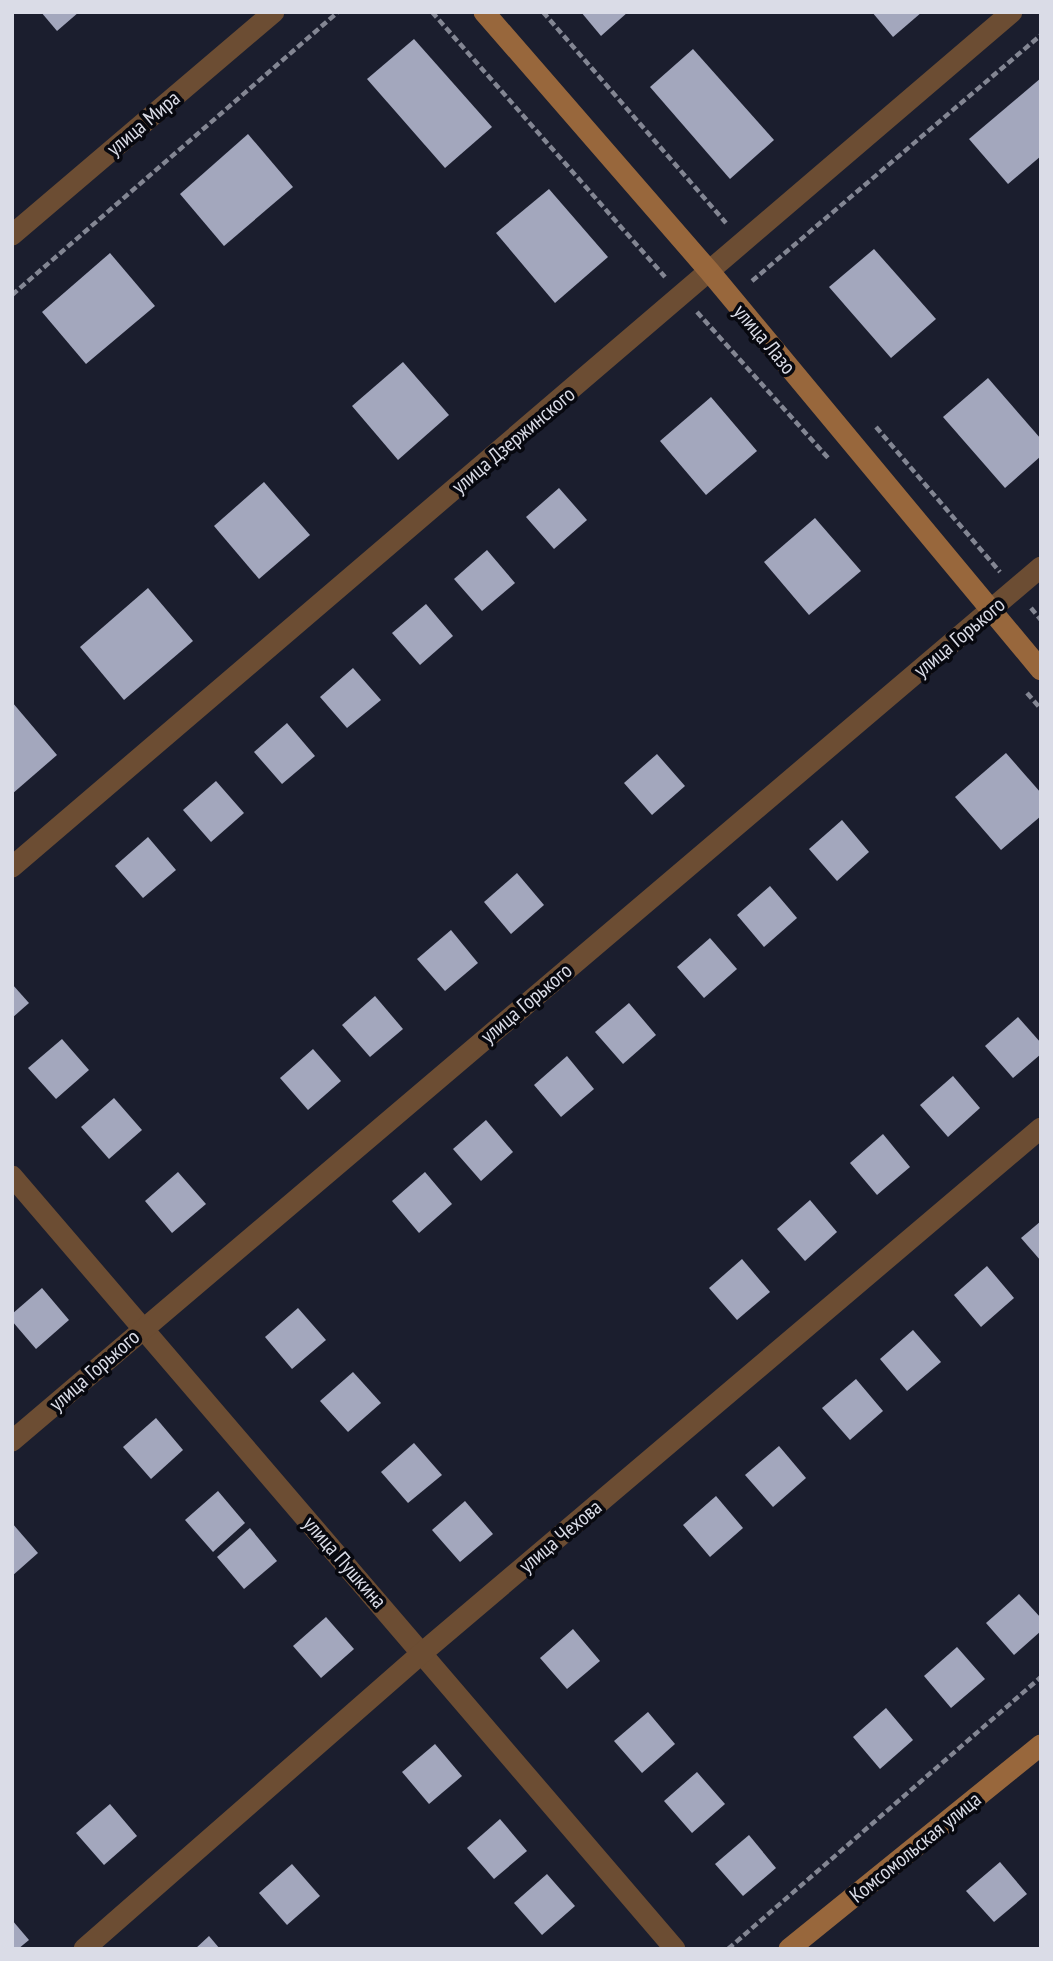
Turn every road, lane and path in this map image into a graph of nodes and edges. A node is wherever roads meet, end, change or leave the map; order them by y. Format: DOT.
graph roads {
  1 [pos="274,12"];
  2 [pos="338,12"];
  3 [pos="432,12"];
  4 [pos="484,12"];
  5 [pos="543,12"];
  6 [pos="1012,12"];
  7 [pos="1041,35"];
  8 [pos="12,234"];
  9 [pos="744,243"];
  10 [pos="709,272"];
  11 [pos="752,281"];
  12 [pos="761,292"];
  13 [pos="12,295"];
  14 [pos="682,296"];
  15 [pos="870,419"];
  16 [pos="834,465"];
  17 [pos="1041,567"];
  18 [pos="1015,589"];
  19 [pos="990,611"];
  20 [pos="1041,620"];
  21 [pos="1041,670"];
  22 [pos="1025,691"];
  23 [pos="1041,709"];
  24 [pos="12,867"];
  25 [pos="1041,1128"];
  26 [pos="12,1176"];
  27 [pos="144,1327"];
  28 [pos="12,1441"];
  29 [pos="422,1653"];
  30 [pos="1041,1677"];
  31 [pos="1041,1745"];
  32 [pos="84,1949"];
  33 [pos="675,1949"];
  34 [pos="727,1949"];
  35 [pos="789,1949"];
  1 -- 8 [label="street, улица Мира"];
  2 -- 13 [label="path"];
  3 -- 14 [label="path"];
  4 -- 10 [label="street, улица Лазо"];
  5 -- 9 [label="path"];
  6 -- 9 [label="street, улица Дзержинского"];
  7 -- 11 [label="path"];
  9 -- 10 [label="street, улица Дзержинского"];
  9 -- 11 [label="path"];
  10 -- 14 [label="street, улица Дзержинского"];
  10 -- 19 [label="street, улица Лазо"];
  11 -- 12 [label="path"];
  14 -- 16 [label="path"];
  14 -- 24 [label="street, улица Дзержинского"];
  15 -- 18 [label="path"];
  17 -- 18 [label="street, улица Горького"];
  18 -- 19 [label="street, улица Горького"];
  18 -- 20 [label="path"];
  19 -- 21 [label="street, улица Лазо"];
  19 -- 27 [label="street, улица Горького"];
  22 -- 23 [label="path"];
  25 -- 29 [label="street, улица Чехова"];
  26 -- 27 [label="street, улица Пушкина"];
  27 -- 28 [label="street, улица Горького"];
  27 -- 29 [label="street, улица Пушкина"];
  29 -- 32 [label="street, улица Чехова"];
  29 -- 33 [label="street, улица Пушкина"];
  30 -- 34 [label="path"];
  31 -- 35 [label="street, Комсомольская улица"];
}
